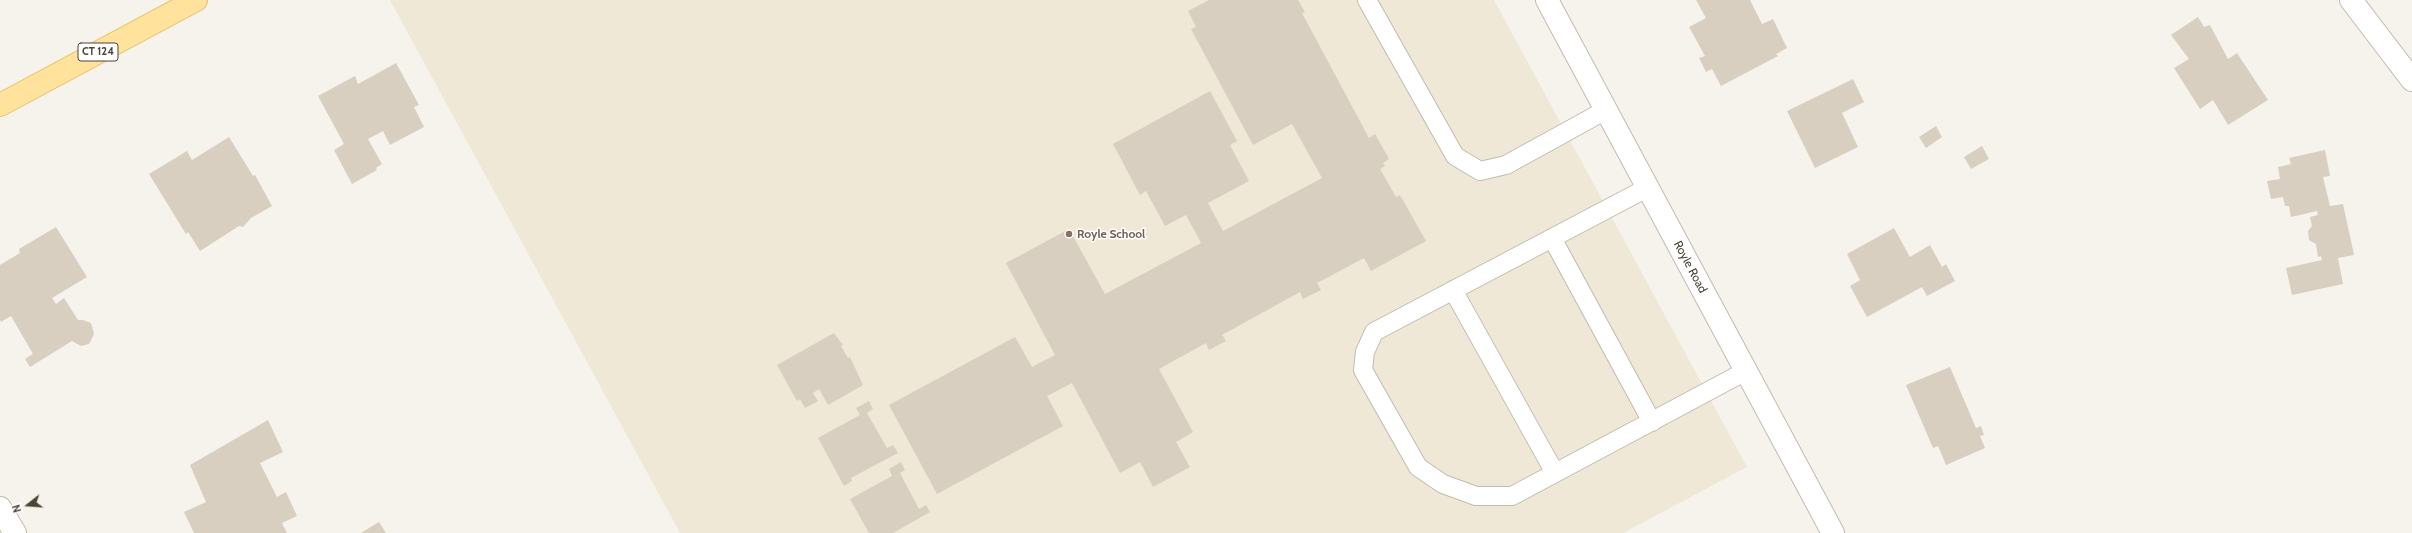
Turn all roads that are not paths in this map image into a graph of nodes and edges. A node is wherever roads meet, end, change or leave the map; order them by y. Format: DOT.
graph roads {
  1 [pos="196,0"];
  2 [pos="1367,0"];
  3 [pos="1547,0"];
  4 [pos="2351,0"];
  5 [pos="2412,80"];
  6 [pos="0,105"];
  7 [pos="1606,110"];
  8 [pos="1648,188"];
  9 [pos="1552,238"];
  10 [pos="1453,290"];
  11 [pos="1746,371"];
  12 [pos="1652,422"];
  13 [pos="1555,473"];
  14 [pos="0,508"];
  15 [pos="15,533"];
  16 [pos="1833,533"];
  1 -- 6 [label="main road, CT 124"];
  2 -- 7 [label="lane"];
  3 -- 7 [label="street, Royle Road"];
  4 -- 5 [label="street"];
  7 -- 8 [label="street, Royle Road"];
  8 -- 9 [label="lane"];
  8 -- 11 [label="street, Royle Road"];
  9 -- 10 [label="lane"];
  9 -- 12 [label="lane"];
  10 -- 13 [label="lane"];
  10 -- 13 [label="lane"];
  11 -- 12 [label="lane"];
  11 -- 16 [label="street, Royle Road"];
  12 -- 13 [label="lane"];
  14 -- 15 [label="street"];
}
